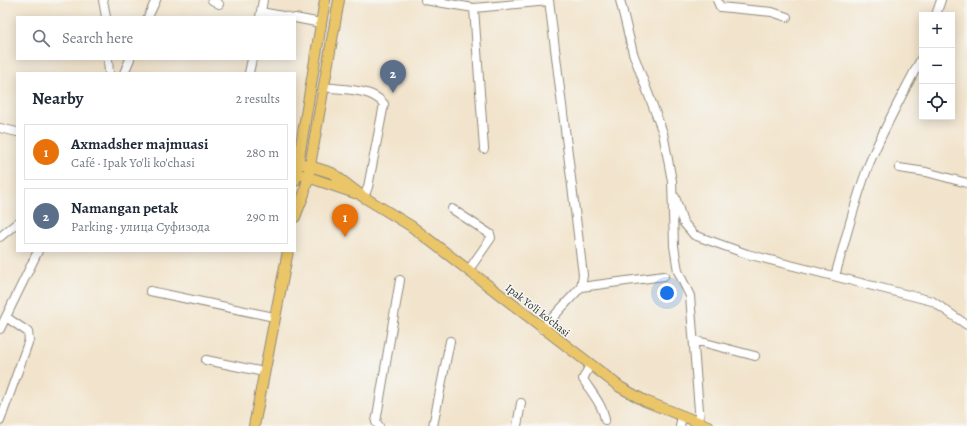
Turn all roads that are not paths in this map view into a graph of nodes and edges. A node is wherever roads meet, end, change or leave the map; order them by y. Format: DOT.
graph roads {
  1 [pos="103,0"];
  2 [pos="156,0"];
  3 [pos="263,0"];
  4 [pos="326,0"];
  5 [pos="339,0"];
  6 [pos="426,0"];
  7 [pos="549,0"];
  8 [pos="620,0"];
  9 [pos="717,0"];
  10 [pos="942,0"];
  11 [pos="474,8"];
  12 [pos="937,12"];
  13 [pos="260,14"];
  14 [pos="106,16"];
  15 [pos="148,16"];
  16 [pos="279,16"];
  17 [pos="787,17"];
  18 [pos="296,18"];
  19 [pos="321,23"];
  20 [pos="108,60"];
  21 [pos="130,60"];
  22 [pos="252,60"];
  23 [pos="919,63"];
  24 [pos="109,72"];
  25 [pos="124,72"];
  26 [pos="250,72"];
  27 [pos="324,87"];
  28 [pos="0,128"];
  29 [pos="16,132"];
  30 [pos="484,149"];
  31 [pos="296,162"];
  32 [pos="310,164"];
  33 [pos="900,168"];
  34 [pos="296,177"];
  35 [pos="308,177"];
  36 [pos="672,181"];
  37 [pos="967,183"];
  38 [pos="363,196"];
  39 [pos="452,209"];
  40 [pos="296,211"];
  41 [pos="16,224"];
  42 [pos="0,237"];
  43 [pos="38,252"];
  44 [pos="288,252"];
  45 [pos="468,271"];
  46 [pos="664,276"];
  47 [pos="835,276"];
  48 [pos="400,280"];
  49 [pos="581,287"];
  50 [pos="150,291"];
  51 [pos="6,317"];
  52 [pos="274,317"];
  53 [pos="967,325"];
  54 [pos="0,329"];
  55 [pos="542,329"];
  56 [pos="694,340"];
  57 [pos="450,341"];
  58 [pos="755,356"];
  59 [pos="206,360"];
  60 [pos="590,365"];
  61 [pos="264,372"];
  62 [pos="521,403"];
  63 [pos="682,416"];
  64 [pos="605,420"];
  65 [pos="0,421"];
  66 [pos="704,424"];
  67 [pos="254,426"];
  68 [pos="379,426"];
  69 [pos="433,426"];
  70 [pos="517,426"];
  71 [pos="680,426"];
  1 -- 14 [label="street"];
  2 -- 15 [label="street"];
  3 -- 13 [label="street"];
  4 -- 19 [label="main road"];
  5 -- 27 [label="main road"];
  6 -- 11 [label="street"];
  7 -- 11 [label="street"];
  7 -- 49 [label="street"];
  8 -- 36 [label="street"];
  9 -- 17 [label="street"];
  10 -- 12 [label="street"];
  11 -- 30 [label="street"];
  13 -- 16 [label="street"];
  18 -- 19 [label="street"];
  19 -- 31 [label="main road"];
  20 -- 24 [label="street"];
  21 -- 25 [label="street"];
  22 -- 26 [label="street"];
  23 -- 47 [label="street"];
  27 -- 32 [label="main road"];
  27 -- 38 [label="street"];
  28 -- 29 [label="street"];
  31 -- 32 [label="main road, Ipak Yo'li ko'chasi"];
  32 -- 35 [label="main road"];
  32 -- 38 [label="main road, Ipak Yo'li ko'chasi"];
  33 -- 37 [label="street"];
  34 -- 35 [label="main road, Ipak Yo'li ko'chasi"];
  35 -- 38 [label="main road, Ipak Yo'li ko'chasi"];
  35 -- 40 [label="main road"];
  36 -- 47 [label="street"];
  36 -- 56 [label="street"];
  38 -- 45 [label="main road, Ipak Yo'li ko'chasi"];
  39 -- 45 [label="street"];
  41 -- 42 [label="street"];
  43 -- 51 [label="street"];
  44 -- 52 [label="main road"];
  45 -- 55 [label="main road, Ipak Yo'li ko'chasi"];
  46 -- 49 [label="street"];
  47 -- 53 [label="street"];
  48 -- 68 [label="street"];
  49 -- 55 [label="street"];
  50 -- 52 [label="street"];
  51 -- 54 [label="street"];
  51 -- 65 [label="street"];
  52 -- 61 [label="main road"];
  55 -- 60 [label="main road, Ipak Yo'li ko'chasi"];
  56 -- 58 [label="street"];
  56 -- 66 [label="street"];
  57 -- 69 [label="street"];
  59 -- 61 [label="street"];
  60 -- 63 [label="main road, Ipak Yo'li ko'chasi"];
  60 -- 64 [label="street"];
  61 -- 67 [label="main road"];
  62 -- 70 [label="street"];
  63 -- 66 [label="main road, Ipak Yo'li ko'chasi"];
  63 -- 71 [label="street"];
}
